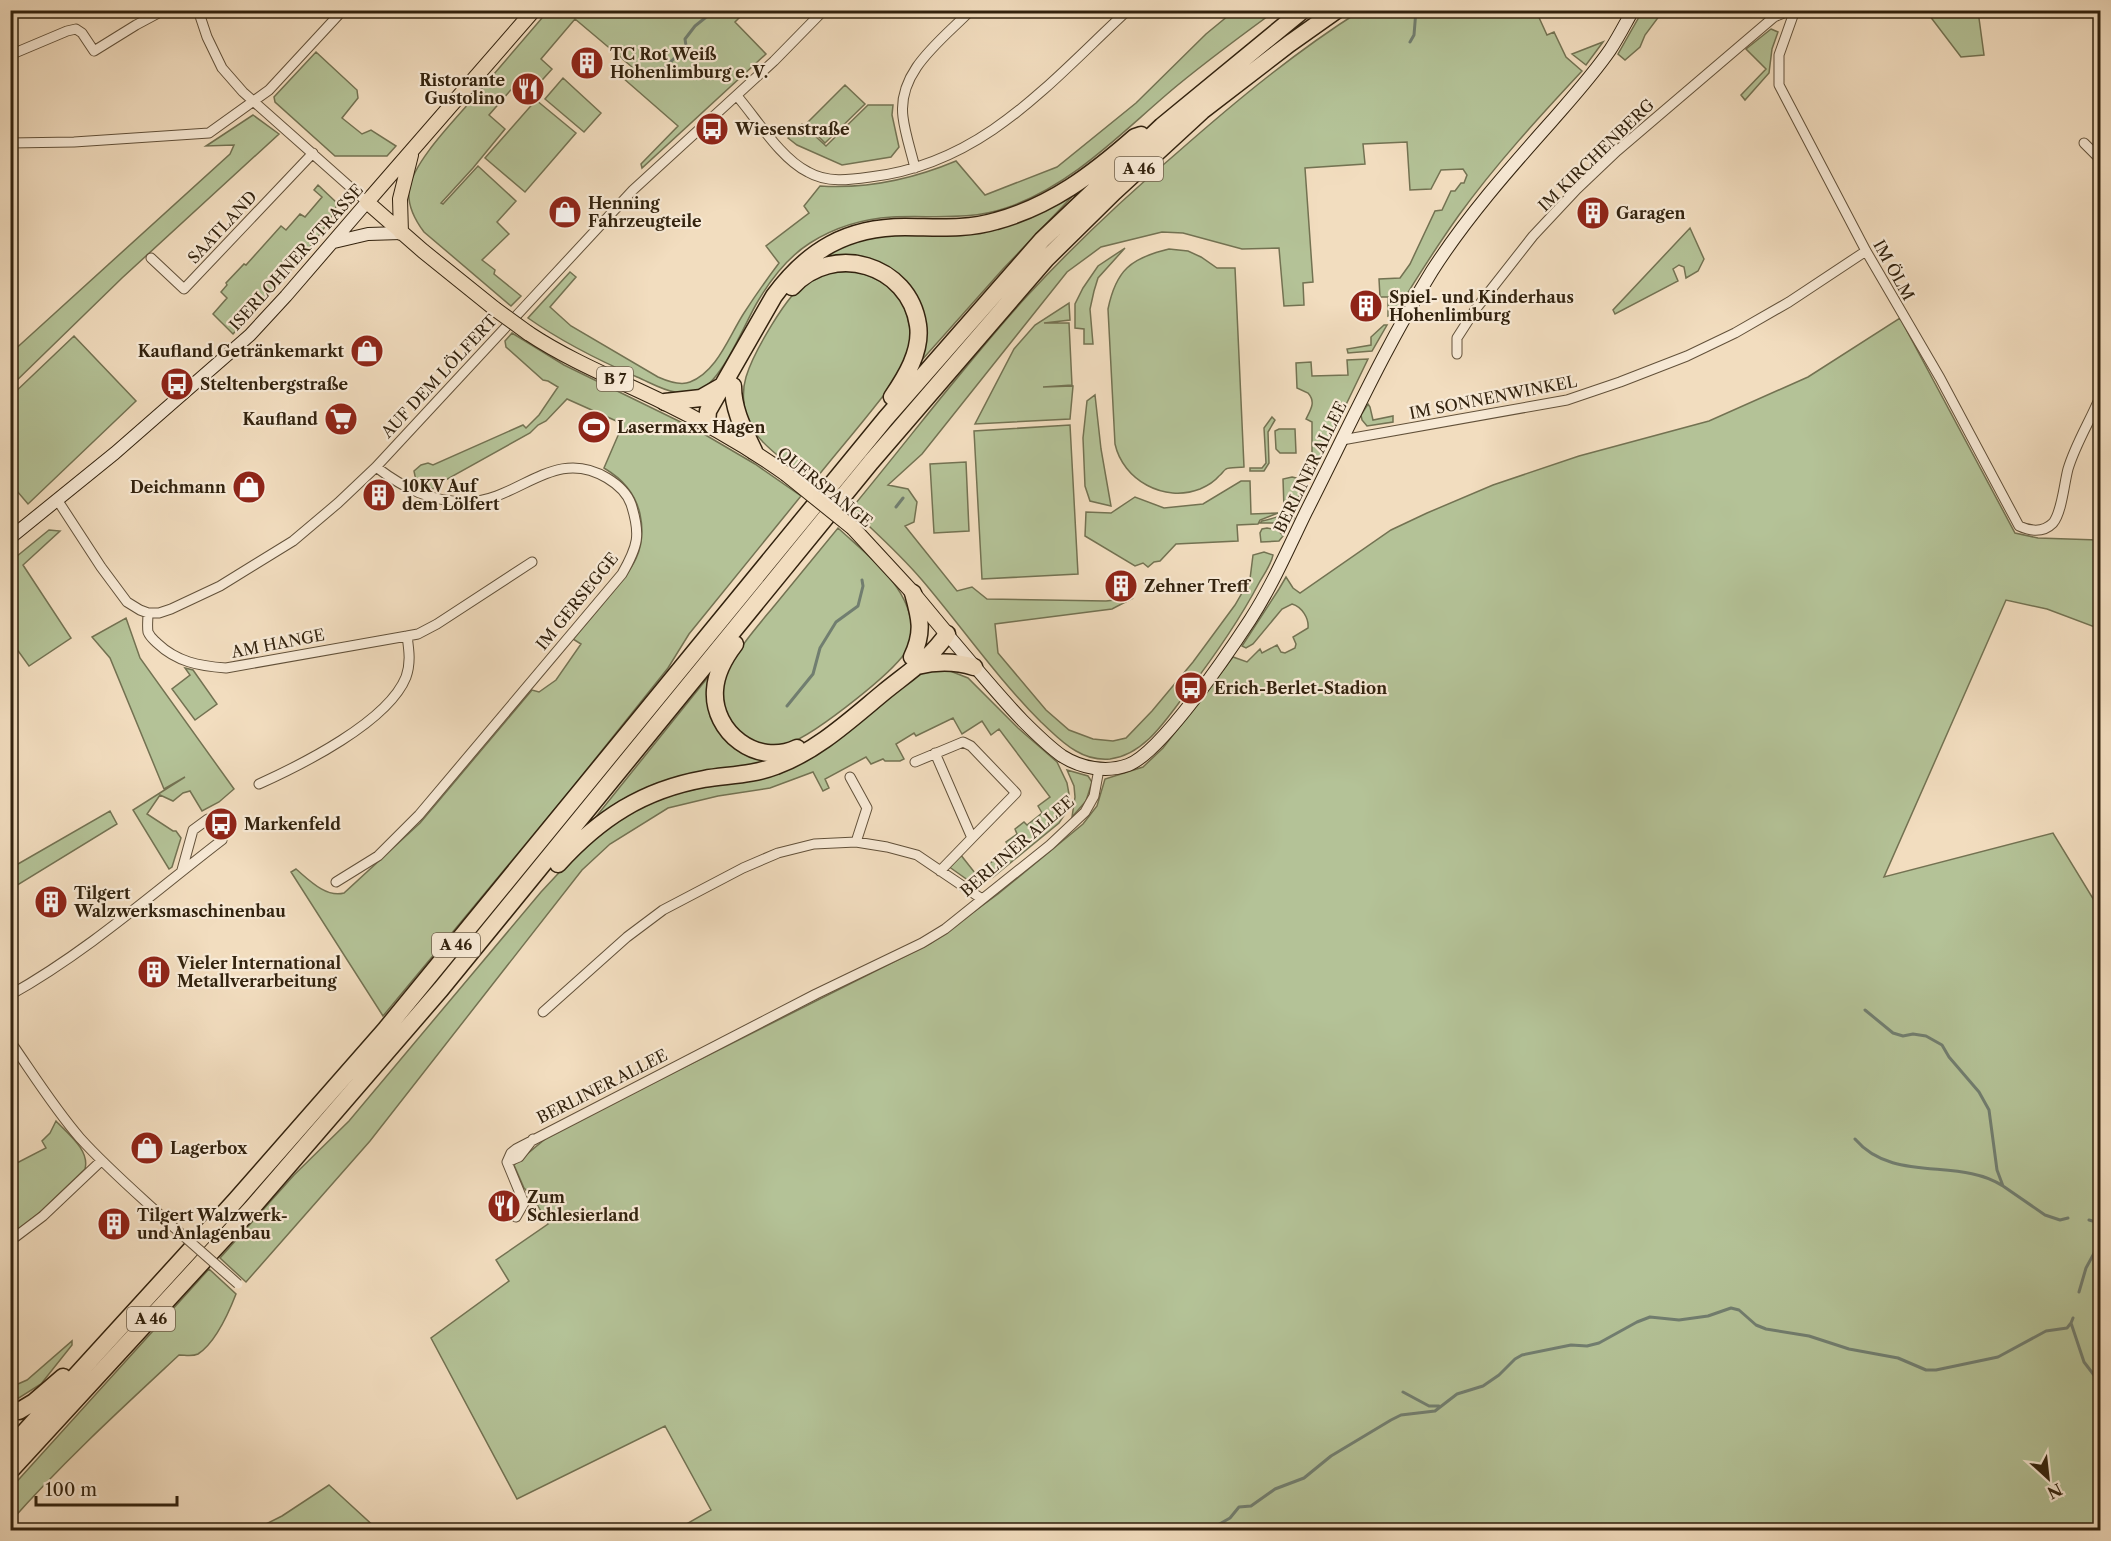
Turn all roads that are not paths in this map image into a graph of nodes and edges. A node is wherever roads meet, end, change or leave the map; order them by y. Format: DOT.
graph roads {
  1 [pos="164,10"];
  2 [pos="198,10"];
  3 [pos="343,10"];
  4 [pos="534,10"];
  5 [pos="824,10"];
  6 [pos="971,10"];
  7 [pos="1128,10"];
  8 [pos="1303,10"];
  9 [pos="1336,10"];
  10 [pos="1633,10"];
  11 [pos="1795,12"];
  12 [pos="10,55"];
  13 [pos="737,96"];
  14 [pos="256,101"];
  15 [pos="1162,126"];
  16 [pos="10,143"];
  17 [pos="2084,143"];
  18 [pos="413,150"];
  19 [pos="313,153"];
  20 [pos="2100,159"];
  21 [pos="915,168"];
  22 [pos="367,202"];
  23 [pos="401,233"];
  24 [pos="333,242"];
  25 [pos="1866,251"];
  26 [pos="151,258"];
  27 [pos="1457,354"];
  28 [pos="728,385"];
  29 [pos="2100,397"];
  30 [pos="665,402"];
  31 [pos="707,424"];
  32 [pos="1342,440"];
  33 [pos="754,451"];
  34 [pos="376,467"];
  35 [pos="846,467"];
  36 [pos="58,501"];
  37 [pos="10,538"];
  38 [pos="532,561"];
  39 [pos="771,585"];
  40 [pos="913,592"];
  41 [pos="148,613"];
  42 [pos="947,634"];
  43 [pos="407,636"];
  44 [pos="914,661"];
  45 [pos="975,667"];
  46 [pos="935,753"];
  47 [pos="915,762"];
  48 [pos="1099,769"];
  49 [pos="850,777"];
  50 [pos="258,784"];
  51 [pos="972,838"];
  52 [pos="856,842"];
  53 [pos="182,870"];
  54 [pos="940,870"];
  55 [pos="336,882"];
  56 [pos="982,899"];
  57 [pos="478,945"];
  58 [pos="10,995"];
  59 [pos="543,1012"];
  60 [pos="10,1041"];
  61 [pos="101,1161"];
  62 [pos="516,1217"];
  63 [pos="10,1240"];
  64 [pos="237,1284"];
  65 [pos="121,1327"];
  66 [pos="20,1411"];
  67 [pos="10,1448"];
  68 [pos="10,1472"];
  1 -- 12 [label="street"];
  2 -- 14 [label="street"];
  3 -- 14 [label="street"];
  4 -- 18 [label="main road, ISERLOHNER STRASSE"];
  5 -- 13 [label="street, AUF DEM LÖLFERT"];
  6 -- 21 [label="street"];
  7 -- 21 [label="street"];
  8 -- 15 [label="highway, A 46"];
  9 -- 39 [label="highway, A 46"];
  10 -- 32 [label="street, BERLINER ALLEE"];
  11 -- 25 [label="street, IM ÖLM"];
  11 -- 27 [label="street, IM KIRCHENBERG"];
  13 -- 21 [label="street"];
  13 -- 34 [label="street, AUF DEM LÖLFERT"];
  14 -- 16 [label="street"];
  14 -- 19 [label="street"];
  15 -- 28 [label="highway"];
  15 -- 35 [label="highway, A 46"];
  17 -- 20 [label="street"];
  18 -- 22 [label="main road, ISERLOHNER STRASSE"];
  18 -- 23 [label="main road"];
  19 -- 22 [label="street"];
  19 -- 26 [label="street, SAATLAND"];
  22 -- 23 [label="main road, QUERSPANGE / B 7"];
  22 -- 24 [label="street, ISERLOHNER STRASSE"];
  23 -- 24 [label="street"];
  23 -- 30 [label="main road, QUERSPANGE / B 7, bridge"];
  24 -- 36 [label="street, ISERLOHNER STRASSE"];
  25 -- 29 [label="street, IM ÖLM"];
  25 -- 32 [label="street, IM SONNENWINKEL"];
  28 -- 30 [label="highway"];
  28 -- 31 [label="highway"];
  28 -- 33 [label="highway"];
  28 -- 35 [label="highway"];
  30 -- 31 [label="main road, QUERSPANGE / B 7"];
  31 -- 33 [label="main road, QUERSPANGE / B 7"];
  32 -- 48 [label="street, BERLINER ALLEE"];
  33 -- 40 [label="main road, QUERSPANGE / B 7, bridge"];
  34 -- 41 [label="street, AUF DEM LÖLFERT"];
  34 -- 55 [label="street, IM GERSEGGE"];
  35 -- 65 [label="highway, A 46"];
  36 -- 37 [label="street, ISERLOHNER STRASSE"];
  36 -- 41 [label="street"];
  38 -- 43 [label="street, AM HANGE"];
  39 -- 44 [label="highway"];
  39 -- 57 [label="highway, A 46"];
  40 -- 42 [label="main road, QUERSPANGE / B 7"];
  40 -- 44 [label="highway"];
  41 -- 43 [label="street, AM HANGE"];
  42 -- 44 [label="highway"];
  42 -- 45 [label="street, QUERSPANGE"];
  43 -- 50 [label="street"];
  44 -- 45 [label="highway"];
  44 -- 57 [label="highway"];
  45 -- 48 [label="street, QUERSPANGE"];
  46 -- 47 [label="street"];
  46 -- 51 [label="street"];
  46 -- 51 [label="street"];
  48 -- 56 [label="street, BERLINER ALLEE"];
  49 -- 52 [label="street"];
  51 -- 54 [label="street"];
  52 -- 54 [label="street"];
  52 -- 59 [label="street"];
  53 -- 53 [label="street"];
  53 -- 58 [label="street"];
  54 -- 56 [label="street"];
  56 -- 62 [label="street, BERLINER ALLEE"];
  57 -- 68 [label="highway, A 46"];
  60 -- 61 [label="street"];
  61 -- 63 [label="street"];
  61 -- 64 [label="street, bridge"];
  65 -- 66 [label="highway"];
  65 -- 67 [label="highway, A 46"];
}
